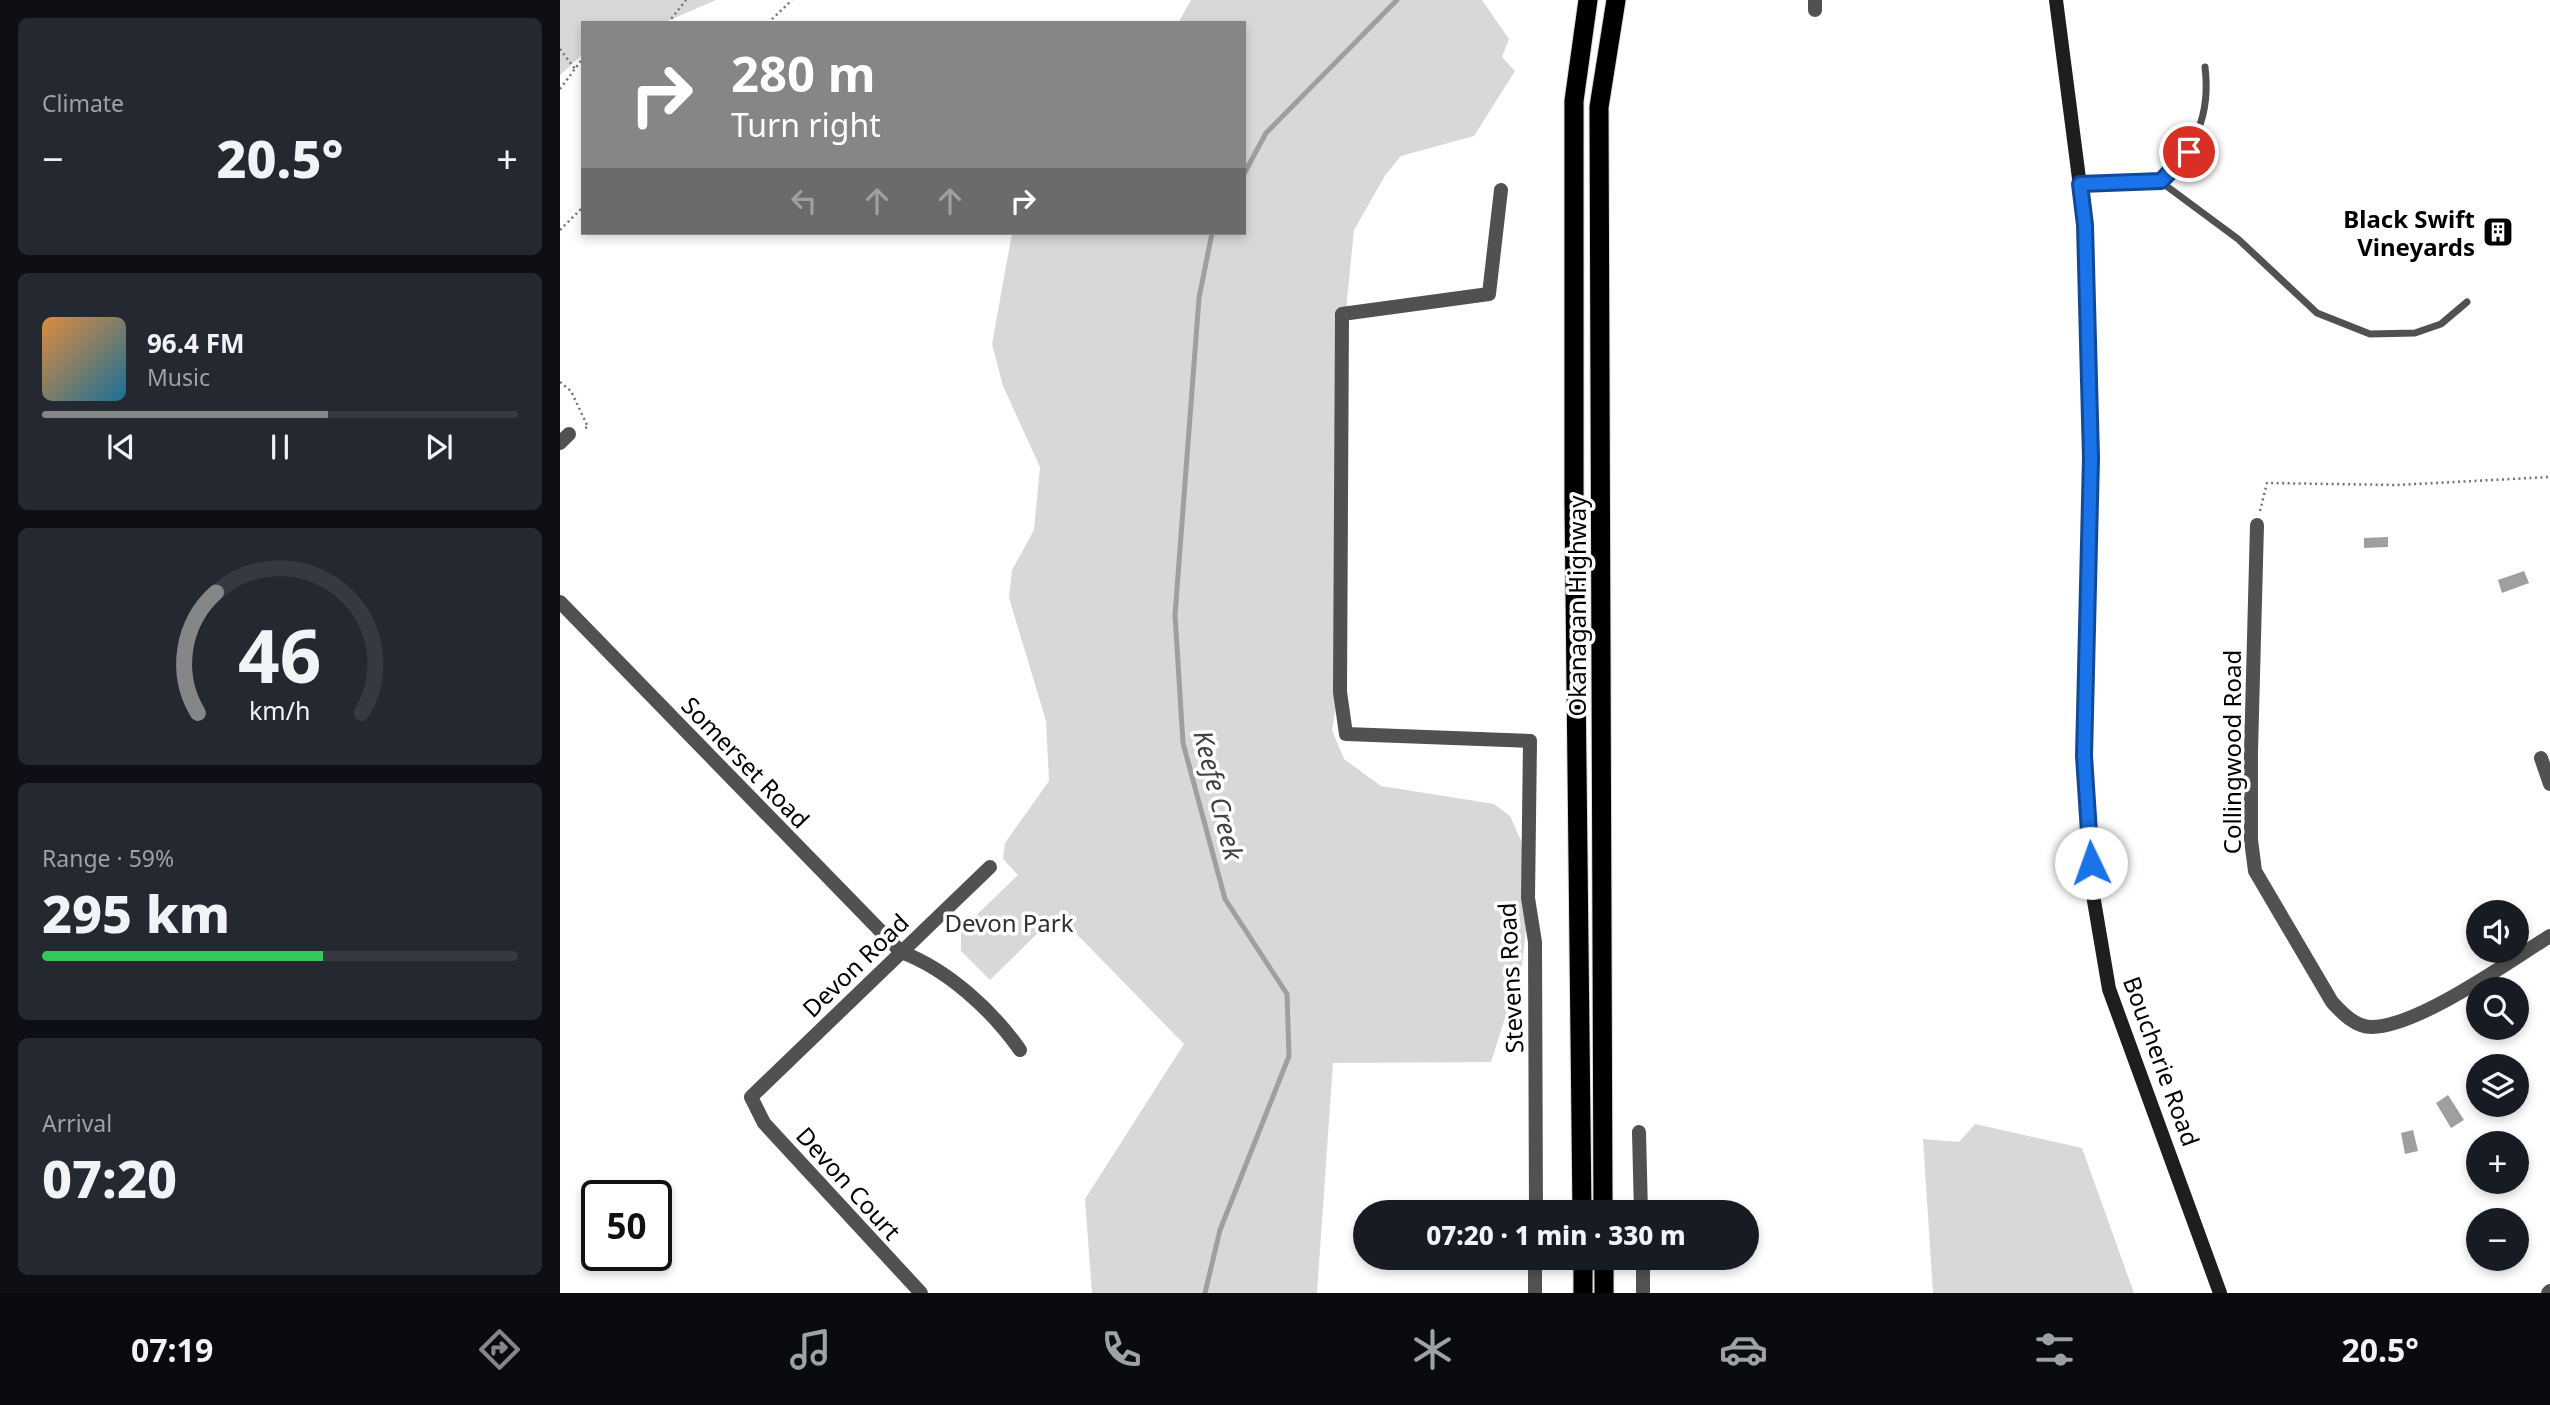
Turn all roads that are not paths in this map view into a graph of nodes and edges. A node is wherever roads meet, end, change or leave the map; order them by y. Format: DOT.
graph roads {
  1 [pos="1588,0"];
  2 [pos="1616,0"];
  3 [pos="2056,0"];
  4 [pos="2205,67"];
  5 [pos="2161,181"];
  6 [pos="2080,184"];
  7 [pos="1501,190"];
  8 [pos="2467,302"];
  9 [pos="2257,526"];
  10 [pos="560,602"];
  11 [pos="2541,758"];
  12 [pos="2550,784"];
  13 [pos="990,867"];
  14 [pos="2550,936"];
  15 [pos="901,952"];
  16 [pos="1020,1050"];
  17 [pos="751,1097"];
  18 [pos="1639,1132"];
  19 [pos="1536,1200"];
  20 [pos="1582,1200"];
  21 [pos="1603,1200"];
  22 [pos="1641,1200"];
  23 [pos="1535,1270"];
  24 [pos="1583,1270"];
  25 [pos="1604,1270"];
  26 [pos="1643,1270"];
  27 [pos="921,1293"];
  28 [pos="1535,1293"];
  29 [pos="1583,1293"];
  30 [pos="1604,1293"];
  31 [pos="1643,1293"];
  32 [pos="2220,1293"];
  1 -- 20 [label="highway, Okanagan Highway"];
  2 -- 21 [label="highway, Okanagan Highway"];
  3 -- 6 [label="main road, Boucherie Road"];
  4 -- 5 [label="lane"];
  5 -- 6 [label="lane"];
  5 -- 8 [label="lane"];
  6 -- 32 [label="main road, Boucherie Road"];
  7 -- 19 [label="street, Stevens Road"];
  9 -- 14 [label="street, Collingwood Road"];
  10 -- 15 [label="street, Somerset Road"];
  11 -- 12 [label="street"];
  13 -- 15 [label="street, Devon Road"];
  15 -- 16 [label="street"];
  15 -- 17 [label="street, Devon Road"];
  17 -- 27 [label="street, Devon Court"];
  18 -- 22 [label="street"];
  23 -- 28 [label="street"];
  24 -- 29 [label="highway"];
  25 -- 30 [label="highway"];
  26 -- 31 [label="street"];
}
